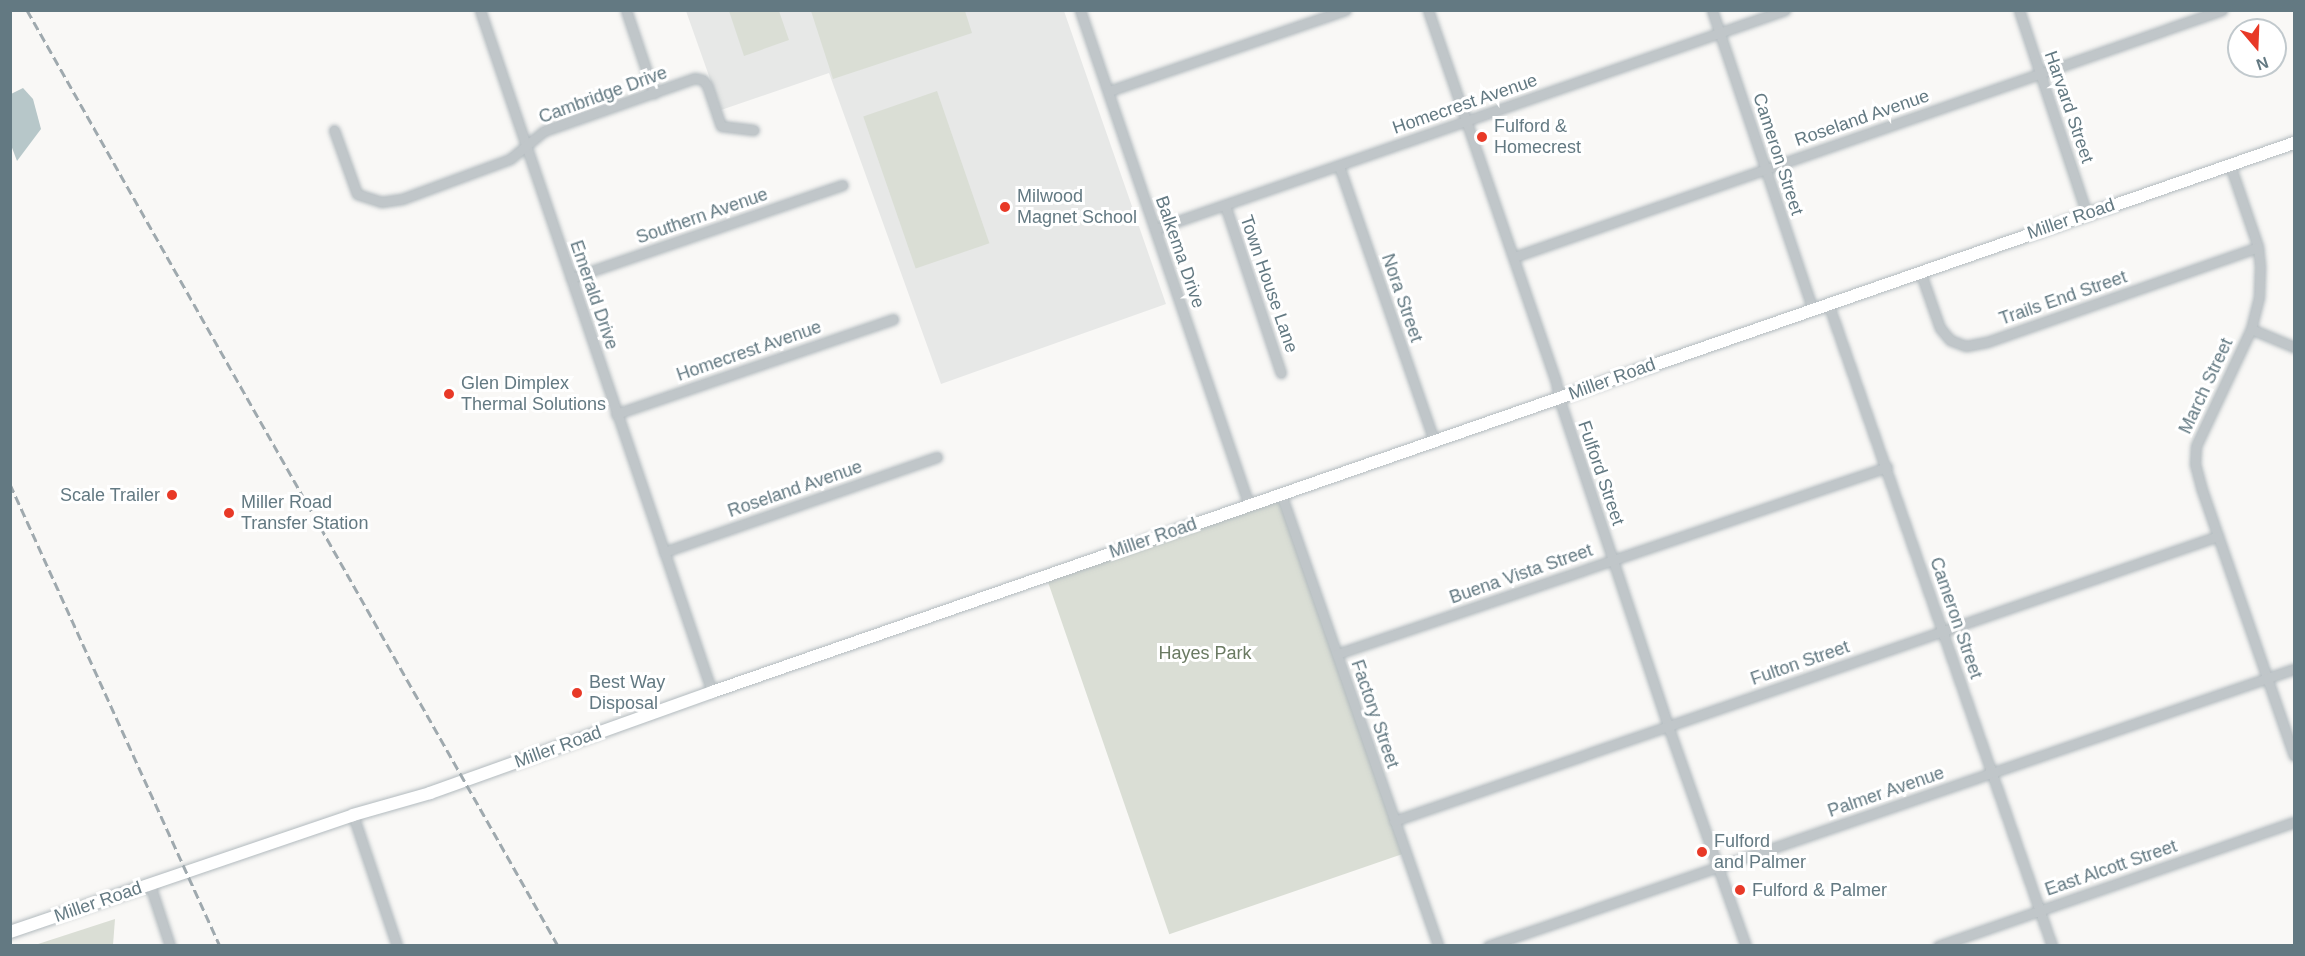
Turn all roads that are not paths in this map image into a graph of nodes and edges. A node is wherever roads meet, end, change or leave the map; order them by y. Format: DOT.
graph roads {
  1 [pos="480,10"];
  2 [pos="626,10"];
  3 [pos="1080,10"];
  4 [pos="1346,10"];
  5 [pos="1428,10"];
  6 [pos="1713,10"];
  7 [pos="1785,10"];
  8 [pos="2019,10"];
  9 [pos="2222,10"];
  10 [pos="1720,33"];
  11 [pos="2041,74"];
  12 [pos="1108,91"];
  13 [pos="654,93"];
  14 [pos="1467,121"];
  15 [pos="334,130"];
  16 [pos="754,130"];
  17 [pos="2295,143"];
  18 [pos="526,146"];
  19 [pos="2230,165"];
  20 [pos="1339,166"];
  21 [pos="1766,169"];
  22 [pos="843,184"];
  23 [pos="1225,205"];
  24 [pos="2087,214"];
  25 [pos="1155,229"];
  26 [pos="2258,248"];
  27 [pos="1514,257"];
  28 [pos="1920,271"];
  29 [pos="571,278"];
  30 [pos="1828,303"];
  31 [pos="1812,308"];
  32 [pos="893,319"];
  33 [pos="2251,328"];
  34 [pos="2295,347"];
  35 [pos="1281,373"];
  36 [pos="1558,398"];
  37 [pos="616,414"];
  38 [pos="1434,441"];
  39 [pos="937,457"];
  40 [pos="1887,467"];
  41 [pos="1281,494"];
  42 [pos="1249,505"];
  43 [pos="2218,536"];
  44 [pos="664,552"];
  45 [pos="1613,561"];
  46 [pos="1943,631"];
  47 [pos="1337,654"];
  48 [pos="2295,669"];
  49 [pos="2268,678"];
  50 [pos="712,692"];
  51 [pos="1668,726"];
  52 [pos="2295,756"];
  53 [pos="1993,773"];
  54 [pos="353,815"];
  55 [pos="1394,821"];
  56 [pos="2295,822"];
  57 [pos="1718,866"];
  58 [pos="150,885"];
  59 [pos="2040,910"];
  60 [pos="10,932"];
  61 [pos="170,945"];
  62 [pos="397,945"];
  63 [pos="1438,945"];
  64 [pos="1488,945"];
  65 [pos="1746,945"];
  66 [pos="1938,945"];
  67 [pos="2052,945"];
  1 -- 18 [label="street, Emerald Drive"];
  2 -- 13 [label="street"];
  3 -- 12 [label="street, Balkema Drive"];
  4 -- 12 [label="street"];
  5 -- 14 [label="street, Fulford Street"];
  6 -- 10 [label="street, Cameron Street"];
  7 -- 10 [label="street, Homecrest Avenue"];
  8 -- 11 [label="street, Harvard Street"];
  9 -- 11 [label="street, Roseland Avenue"];
  10 -- 14 [label="street, Homecrest Avenue"];
  10 -- 21 [label="street, Cameron Street"];
  11 -- 21 [label="street, Roseland Avenue"];
  11 -- 24 [label="street, Harvard Street"];
  12 -- 25 [label="street, Balkema Drive"];
  13 -- 16 [label="street, Cambridge Drive"];
  13 -- 18 [label="street, Cambridge Drive"];
  14 -- 20 [label="street, Homecrest Avenue"];
  14 -- 27 [label="street, Fulford Street"];
  15 -- 18 [label="street, Cambridge Drive"];
  17 -- 19 [label="street, Miller Road"];
  18 -- 29 [label="street, Emerald Drive"];
  19 -- 24 [label="street, Miller Road"];
  19 -- 26 [label="street, March Street"];
  20 -- 23 [label="street, Homecrest Avenue"];
  20 -- 38 [label="street, Nora Street"];
  21 -- 27 [label="street, Roseland Avenue"];
  21 -- 31 [label="street, Cameron Street"];
  22 -- 29 [label="street, Southern Avenue"];
  23 -- 25 [label="street, Homecrest Avenue"];
  23 -- 35 [label="street, Town House Lane"];
  24 -- 28 [label="street, Miller Road"];
  25 -- 42 [label="street, Balkema Drive"];
  26 -- 28 [label="street, Trails End Street"];
  26 -- 33 [label="street, March Street"];
  27 -- 36 [label="street, Fulford Street"];
  28 -- 30 [label="street, Miller Road"];
  29 -- 37 [label="street, Emerald Drive"];
  30 -- 31 [label="street, Miller Road"];
  30 -- 40 [label="street, Cameron Street"];
  31 -- 36 [label="street, Miller Road"];
  32 -- 37 [label="street, Homecrest Avenue"];
  33 -- 34 [label="street"];
  33 -- 43 [label="street, March Street"];
  36 -- 38 [label="street, Miller Road"];
  36 -- 45 [label="street, Fulford Street"];
  37 -- 44 [label="street, Emerald Drive"];
  38 -- 41 [label="street, Miller Road"];
  39 -- 44 [label="street, Roseland Avenue"];
  40 -- 45 [label="street, Buena Vista Street"];
  40 -- 46 [label="street, Cameron Street"];
  41 -- 42 [label="street, Miller Road"];
  41 -- 47 [label="street, Factory Street"];
  42 -- 50 [label="street, Miller Road"];
  43 -- 46 [label="street, Fulton Street"];
  43 -- 49 [label="street, March Street"];
  44 -- 50 [label="street, Emerald Drive"];
  45 -- 47 [label="street, Buena Vista Street"];
  45 -- 51 [label="street, Fulford Street"];
  46 -- 51 [label="street, Fulton Street"];
  46 -- 53 [label="street, Cameron Street"];
  47 -- 55 [label="street, Factory Street"];
  48 -- 49 [label="street, Palmer Avenue"];
  49 -- 52 [label="street, March Street"];
  49 -- 53 [label="street, Palmer Avenue"];
  50 -- 54 [label="street, Miller Road"];
  51 -- 55 [label="street, Fulton Street"];
  51 -- 57 [label="street, Fulford Street"];
  53 -- 57 [label="street, Palmer Avenue"];
  53 -- 59 [label="street, Cameron Street"];
  54 -- 58 [label="street, Miller Road"];
  54 -- 62 [label="street"];
  55 -- 63 [label="street, Factory Street"];
  56 -- 59 [label="street, East Alcott Street"];
  57 -- 64 [label="street, Palmer Avenue"];
  57 -- 65 [label="street, Fulford Street"];
  58 -- 60 [label="street, Miller Road"];
  58 -- 61 [label="street"];
  59 -- 66 [label="street, East Alcott Street"];
  59 -- 67 [label="street, Cameron Street"];
}
